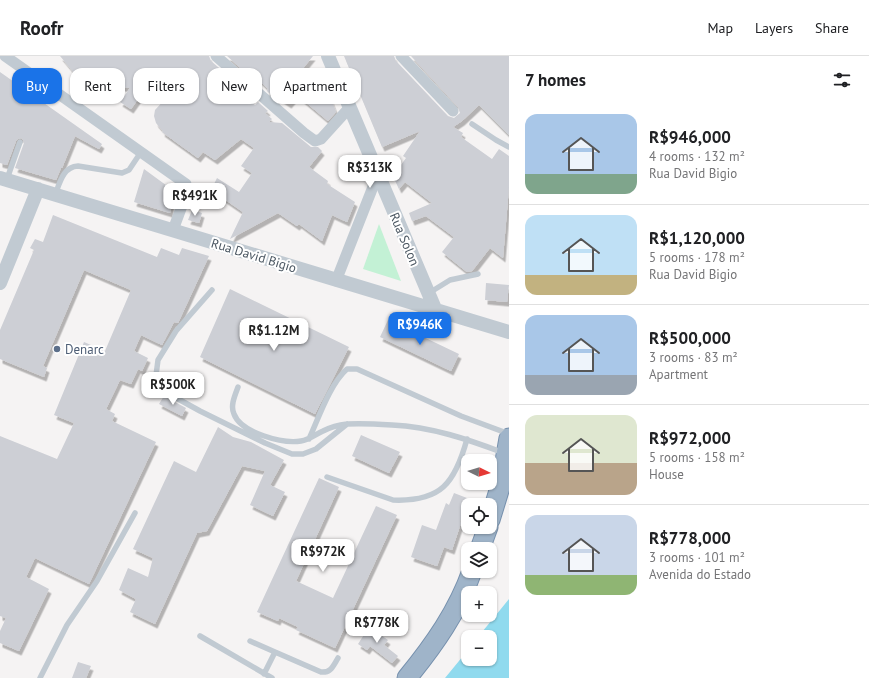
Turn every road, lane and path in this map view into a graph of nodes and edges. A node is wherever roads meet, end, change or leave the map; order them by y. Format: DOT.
graph roads {
  1 [pos="5,56"];
  2 [pos="216,56"];
  3 [pos="328,56"];
  4 [pos="401,56"];
  5 [pos="350,107"];
  6 [pos="453,111"];
  7 [pos="472,124"];
  8 [pos="20,142"];
  9 [pos="509,147"];
  10 [pos="141,152"];
  11 [pos="378,174"];
  12 [pos="4,179"];
  13 [pos="38,189"];
  14 [pos="56,195"];
  15 [pos="173,230"];
  16 [pos="478,274"];
  17 [pos="336,281"];
  18 [pos="0,283"];
  19 [pos="212,290"];
  20 [pos="429,293"];
  21 [pos="436,311"];
  22 [pos="509,332"];
  23 [pos="238,388"];
  24 [pos="347,424"];
  25 [pos="509,434"];
  26 [pos="309,439"];
  27 [pos="467,440"];
  28 [pos="508,446"];
  29 [pos="326,477"];
  30 [pos="496,498"];
  31 [pos="135,513"];
  32 [pos="469,578"];
  33 [pos="200,636"];
  34 [pos="250,641"];
  35 [pos="275,652"];
  36 [pos="338,658"];
  37 [pos="264,674"];
  38 [pos="40,678"];
  39 [pos="272,678"];
  40 [pos="407,678"];
  1 -- 10 [label="street"];
  2 -- 5 [label="street"];
  3 -- 5 [label="street, Rua Solon"];
  4 -- 6 [label="street"];
  5 -- 11 [label="street, Rua Solon"];
  7 -- 9 [label="lane"];
  8 -- 12 [label="lane"];
  10 -- 14 [label="lane"];
  10 -- 15 [label="street"];
  11 -- 17 [label="street"];
  11 -- 20 [label="street, Rua Solon"];
  12 -- 13 [label="street, Rua David Bigio"];
  13 -- 14 [label="street, Rua David Bigio"];
  13 -- 18 [label="street"];
  14 -- 15 [label="street, Rua David Bigio"];
  15 -- 17 [label="street, Rua David Bigio"];
  16 -- 20 [label="lane"];
  17 -- 21 [label="street, Rua David Bigio"];
  19 -- 24 [label="lane"];
  20 -- 21 [label="street, Rua Solon"];
  21 -- 22 [label="street, Rua David Bigio"];
  23 -- 26 [label="lane"];
  24 -- 26 [label="lane"];
  24 -- 27 [label="lane"];
  25 -- 26 [label="lane"];
  27 -- 28 [label="lane"];
  27 -- 29 [label="lane"];
  28 -- 30 [label="highway"];
  31 -- 38 [label="lane"];
  32 -- 40 [label="highway"];
  33 -- 37 [label="lane"];
  34 -- 35 [label="lane"];
  35 -- 36 [label="lane"];
  35 -- 37 [label="lane"];
  37 -- 39 [label="lane"];
}
